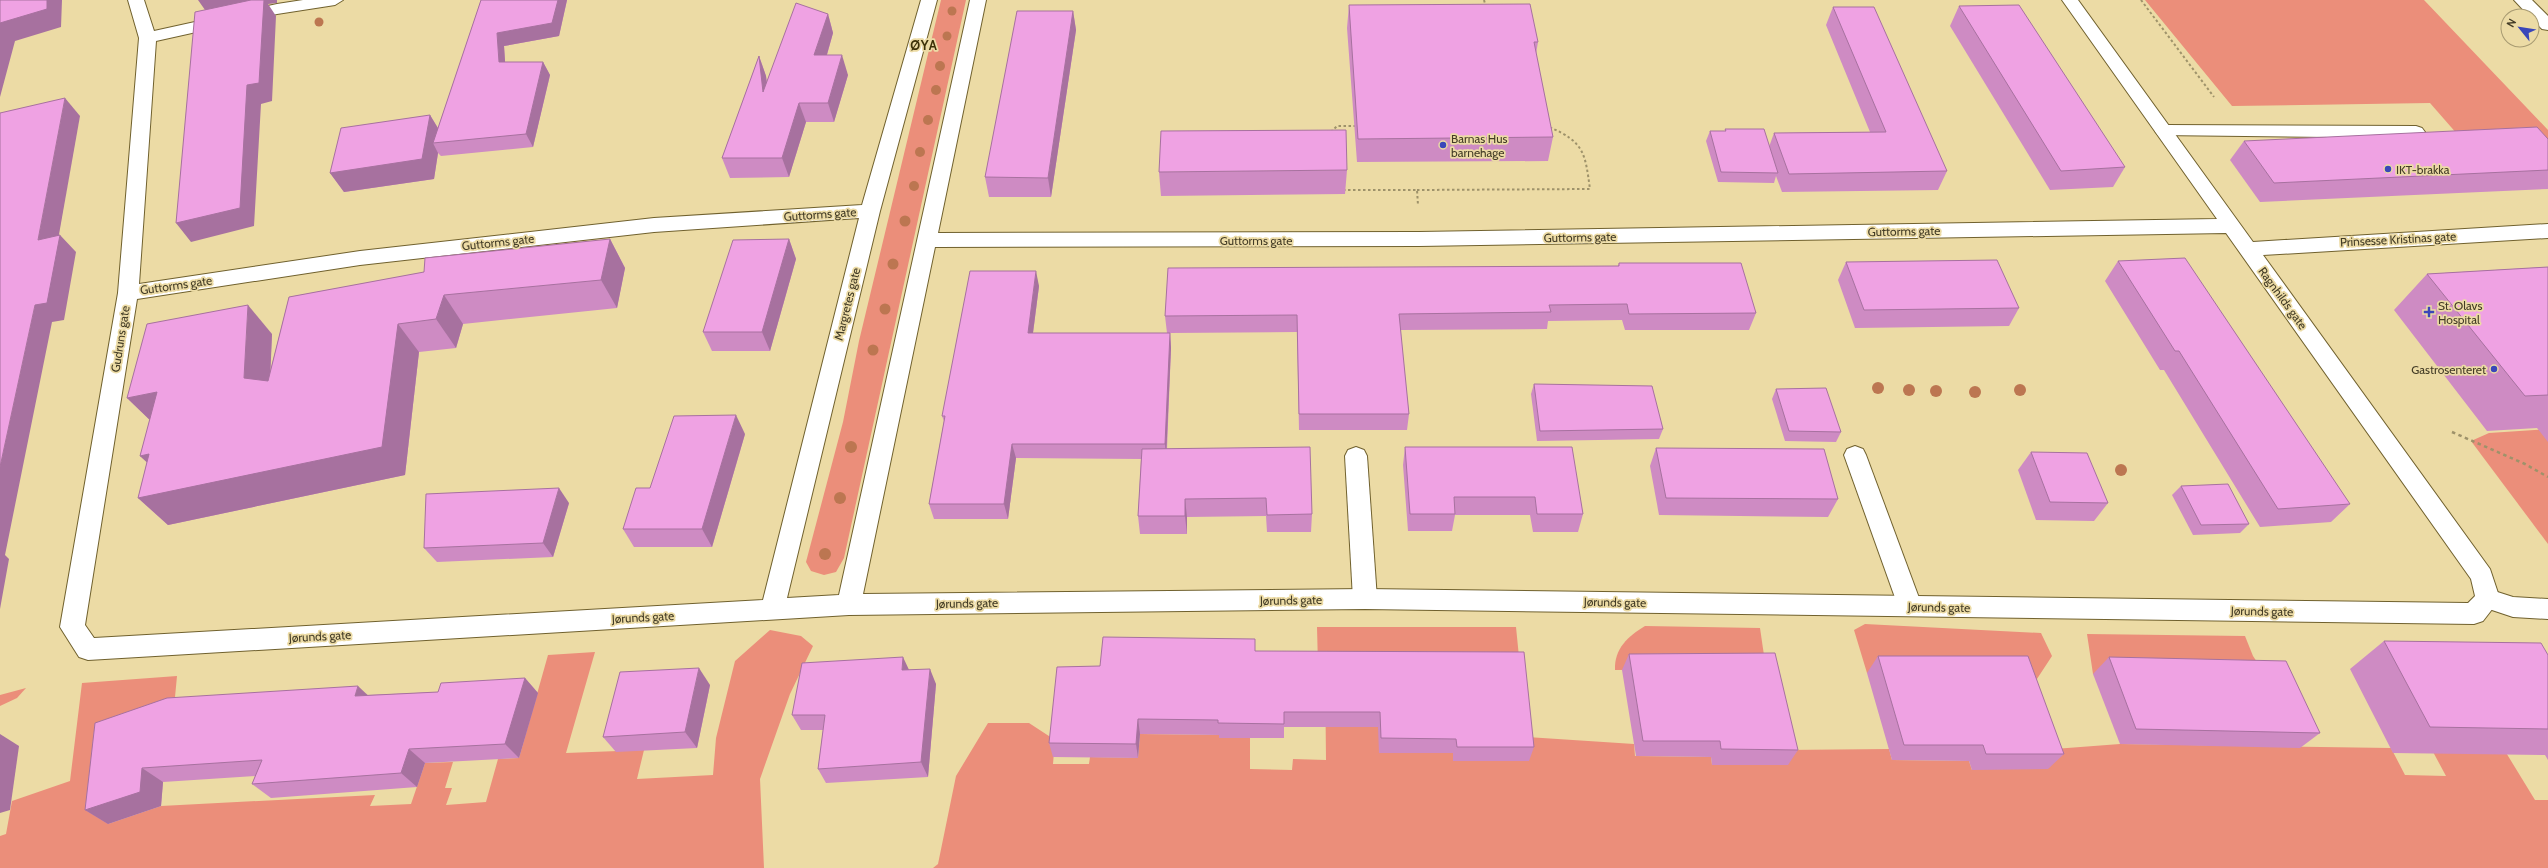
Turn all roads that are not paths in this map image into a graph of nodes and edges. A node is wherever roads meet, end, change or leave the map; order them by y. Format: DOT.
graph roads {
  1 [pos="136,0"];
  2 [pos="335,0"];
  3 [pos="929,0"];
  4 [pos="978,0"];
  5 [pos="2070,0"];
  6 [pos="2522,0"];
  7 [pos="2548,26"];
  8 [pos="148,38"];
  9 [pos="2164,131"];
  10 [pos="2416,132"];
  11 [pos="870,211"];
  12 [pos="2232,226"];
  13 [pos="2548,232"];
  14 [pos="927,240"];
  15 [pos="2248,249"];
  16 [pos="128,292"];
  17 [pos="1855,455"];
  18 [pos="1356,456"];
  19 [pos="1365,599"];
  20 [pos="2488,599"];
  21 [pos="849,604"];
  22 [pos="1910,606"];
  23 [pos="2548,609"];
  24 [pos="772,610"];
  25 [pos="88,649"];
  1 -- 8 [label="street, Gudruns gate"];
  2 -- 8 [label="street"];
  3 -- 11 [label="street, Margretes gate"];
  4 -- 14 [label="street"];
  5 -- 9 [label="street, Ragnhilds gate"];
  6 -- 7 [label="street"];
  8 -- 16 [label="street, Gudruns gate"];
  9 -- 10 [label="street"];
  9 -- 12 [label="street, Ragnhilds gate"];
  11 -- 16 [label="street, Guttorms gate"];
  11 -- 24 [label="street, Margretes gate"];
  12 -- 14 [label="street, Guttorms gate"];
  12 -- 15 [label="street, Ragnhilds gate"];
  13 -- 15 [label="street, Prinsesse Kristinas gate"];
  14 -- 21 [label="street"];
  15 -- 20 [label="street, Ragnhilds gate"];
  16 -- 25 [label="street, Gudruns gate"];
  17 -- 22 [label="street"];
  18 -- 19 [label="street"];
  19 -- 21 [label="street, Jørunds gate"];
  19 -- 22 [label="street, Jørunds gate"];
  20 -- 22 [label="street, Jørunds gate"];
  20 -- 23 [label="street"];
  21 -- 24 [label="street, Jørunds gate"];
  24 -- 25 [label="street, Jørunds gate"];
}
